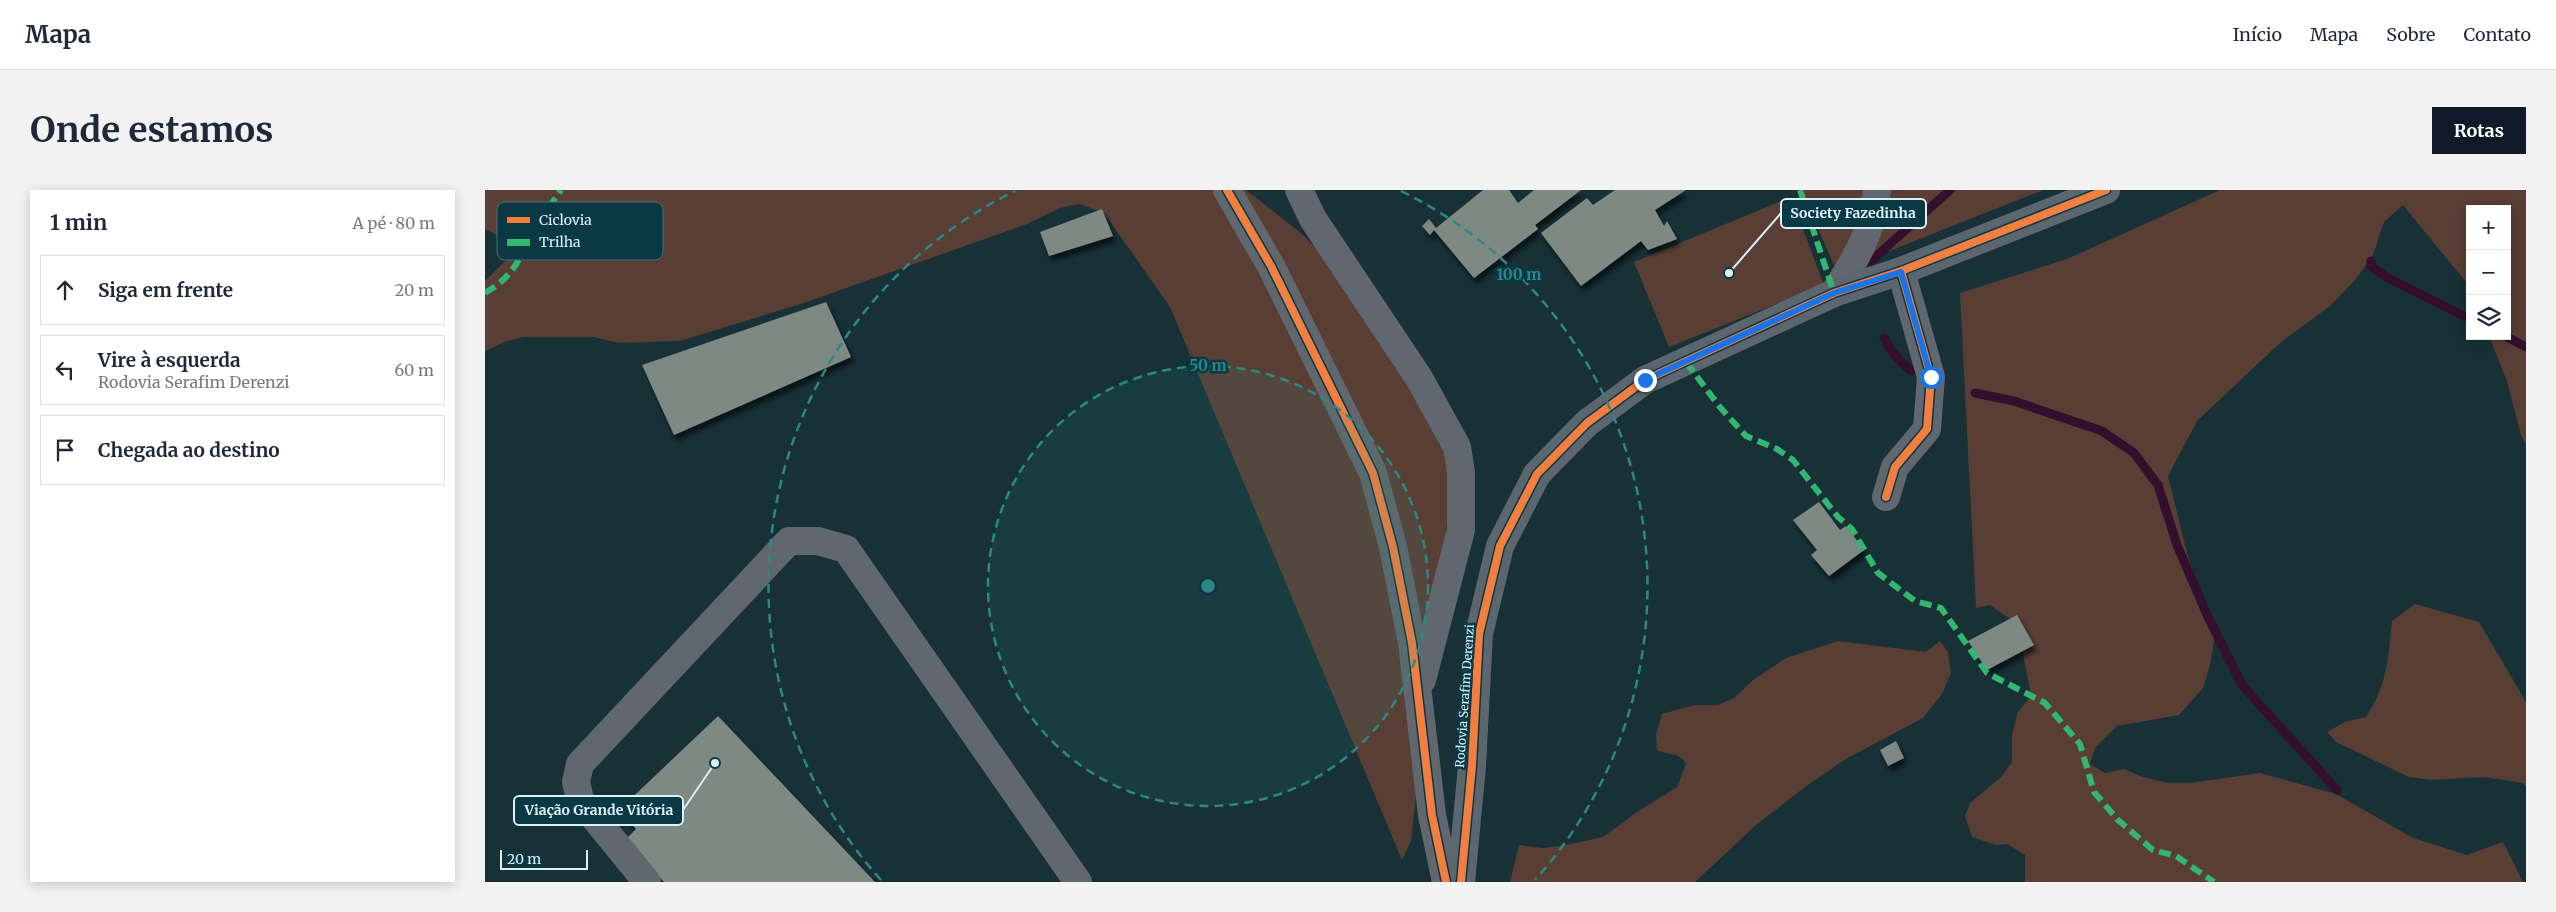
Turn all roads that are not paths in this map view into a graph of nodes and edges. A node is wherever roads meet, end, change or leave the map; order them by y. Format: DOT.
graph roads {
  1 [pos="1227,190"];
  2 [pos="1299,190"];
  3 [pos="1877,190"];
  4 [pos="2106,190"];
  5 [pos="1901,272"];
  6 [pos="1834,293"];
  7 [pos="1886,497"];
  8 [pos="1418,693"];
  9 [pos="647,882"];
  10 [pos="1077,882"];
  11 [pos="1445,882"];
  12 [pos="1461,882"];
  1 -- 8 [label="street"];
  2 -- 8 [label="street"];
  3 -- 6 [label="street"];
  4 -- 5 [label="main road, Rodovia Serafim Derenzi"];
  5 -- 6 [label="main road, Rodovia Serafim Derenzi"];
  5 -- 7 [label="street"];
  6 -- 12 [label="main road, Rodovia Serafim Derenzi"];
  8 -- 11 [label="street"];
  9 -- 10 [label="street"];
}
